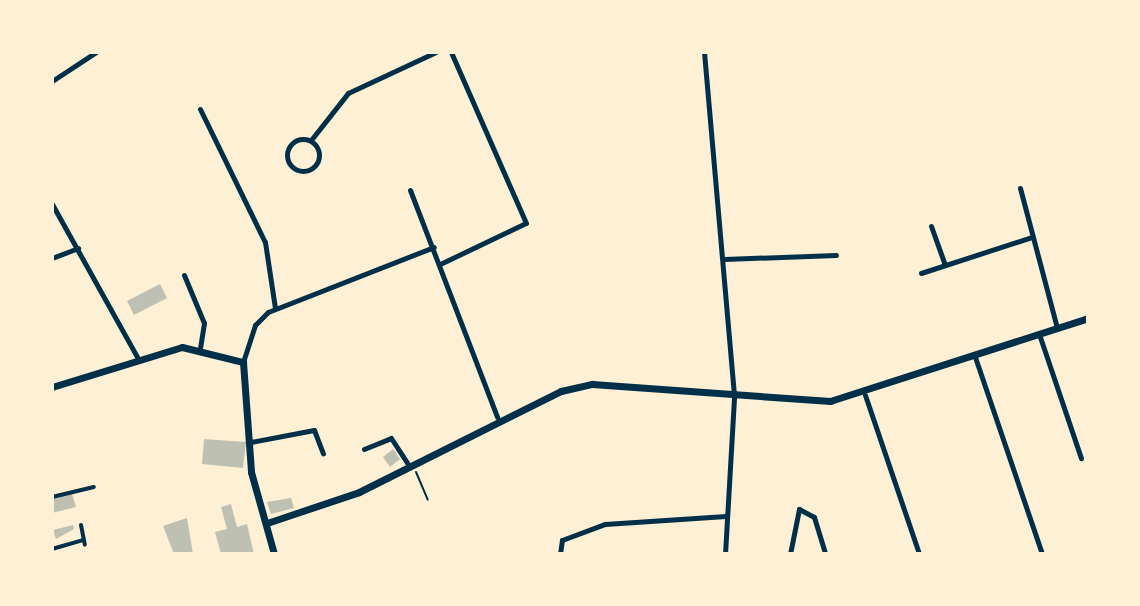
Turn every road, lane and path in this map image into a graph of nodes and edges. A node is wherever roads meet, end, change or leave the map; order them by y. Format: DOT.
graph roads {
  1 [pos="96,52"];
  2 [pos="436,52"];
  3 [pos="451,52"];
  4 [pos="704,52"];
  5 [pos="52,81"];
  6 [pos="200,109"];
  7 [pos="311,140"];
  8 [pos="1020,188"];
  9 [pos="410,190"];
  10 [pos="52,204"];
  11 [pos="931,226"];
  12 [pos="1032,237"];
  13 [pos="434,247"];
  14 [pos="78,248"];
  15 [pos="836,255"];
  16 [pos="52,258"];
  17 [pos="724,259"];
  18 [pos="440,264"];
  19 [pos="945,265"];
  20 [pos="921,273"];
  21 [pos="184,275"];
  22 [pos="275,308"];
  23 [pos="1088,318"];
  24 [pos="1057,328"];
  25 [pos="1039,334"];
  26 [pos="200,348"];
  27 [pos="975,357"];
  28 [pos="140,361"];
  29 [pos="243,362"];
  30 [pos="52,387"];
  31 [pos="865,395"];
  32 [pos="734,398"];
  33 [pos="497,417"];
  34 [pos="251,442"];
  35 [pos="364,449"];
  36 [pos="323,453"];
  37 [pos="1081,458"];
  38 [pos="410,465"];
  39 [pos="94,487"];
  40 [pos="52,497"];
  41 [pos="428,500"];
  42 [pos="726,516"];
  43 [pos="267,523"];
  44 [pos="81,525"];
  45 [pos="52,549"];
  46 [pos="274,554"];
  47 [pos="560,554"];
  48 [pos="725,554"];
  49 [pos="790,554"];
  50 [pos="825,554"];
  51 [pos="919,554"];
  52 [pos="1042,554"];
  1 -- 5 [label="street"];
  2 -- 7 [label="street"];
  3 -- 18 [label="street"];
  4 -- 17 [label="street"];
  6 -- 22 [label="street"];
  7 -- 7 [label="street"];
  8 -- 12 [label="street"];
  9 -- 13 [label="street"];
  10 -- 14 [label="street"];
  11 -- 19 [label="street"];
  12 -- 19 [label="street"];
  12 -- 24 [label="street"];
  13 -- 18 [label="street"];
  13 -- 22 [label="street"];
  14 -- 16 [label="street"];
  14 -- 28 [label="street"];
  15 -- 17 [label="street"];
  17 -- 32 [label="street"];
  18 -- 33 [label="street"];
  19 -- 20 [label="street"];
  21 -- 26 [label="street"];
  22 -- 29 [label="street"];
  23 -- 24 [label="street"];
  24 -- 25 [label="street"];
  25 -- 27 [label="street"];
  25 -- 37 [label="street"];
  26 -- 28 [label="street"];
  26 -- 29 [label="street"];
  27 -- 31 [label="street"];
  27 -- 52 [label="street"];
  28 -- 30 [label="street"];
  29 -- 34 [label="street"];
  31 -- 32 [label="street"];
  31 -- 51 [label="street"];
  32 -- 33 [label="street"];
  32 -- 42 [label="street"];
  33 -- 38 [label="street"];
  34 -- 36 [label="street"];
  34 -- 43 [label="street"];
  35 -- 38 [label="street"];
  38 -- 41 [label="path"];
  38 -- 43 [label="street"];
  39 -- 40 [label="street"];
  42 -- 47 [label="street"];
  42 -- 48 [label="street"];
  43 -- 46 [label="street"];
  44 -- 45 [label="street"];
  49 -- 50 [label="street"];
}
